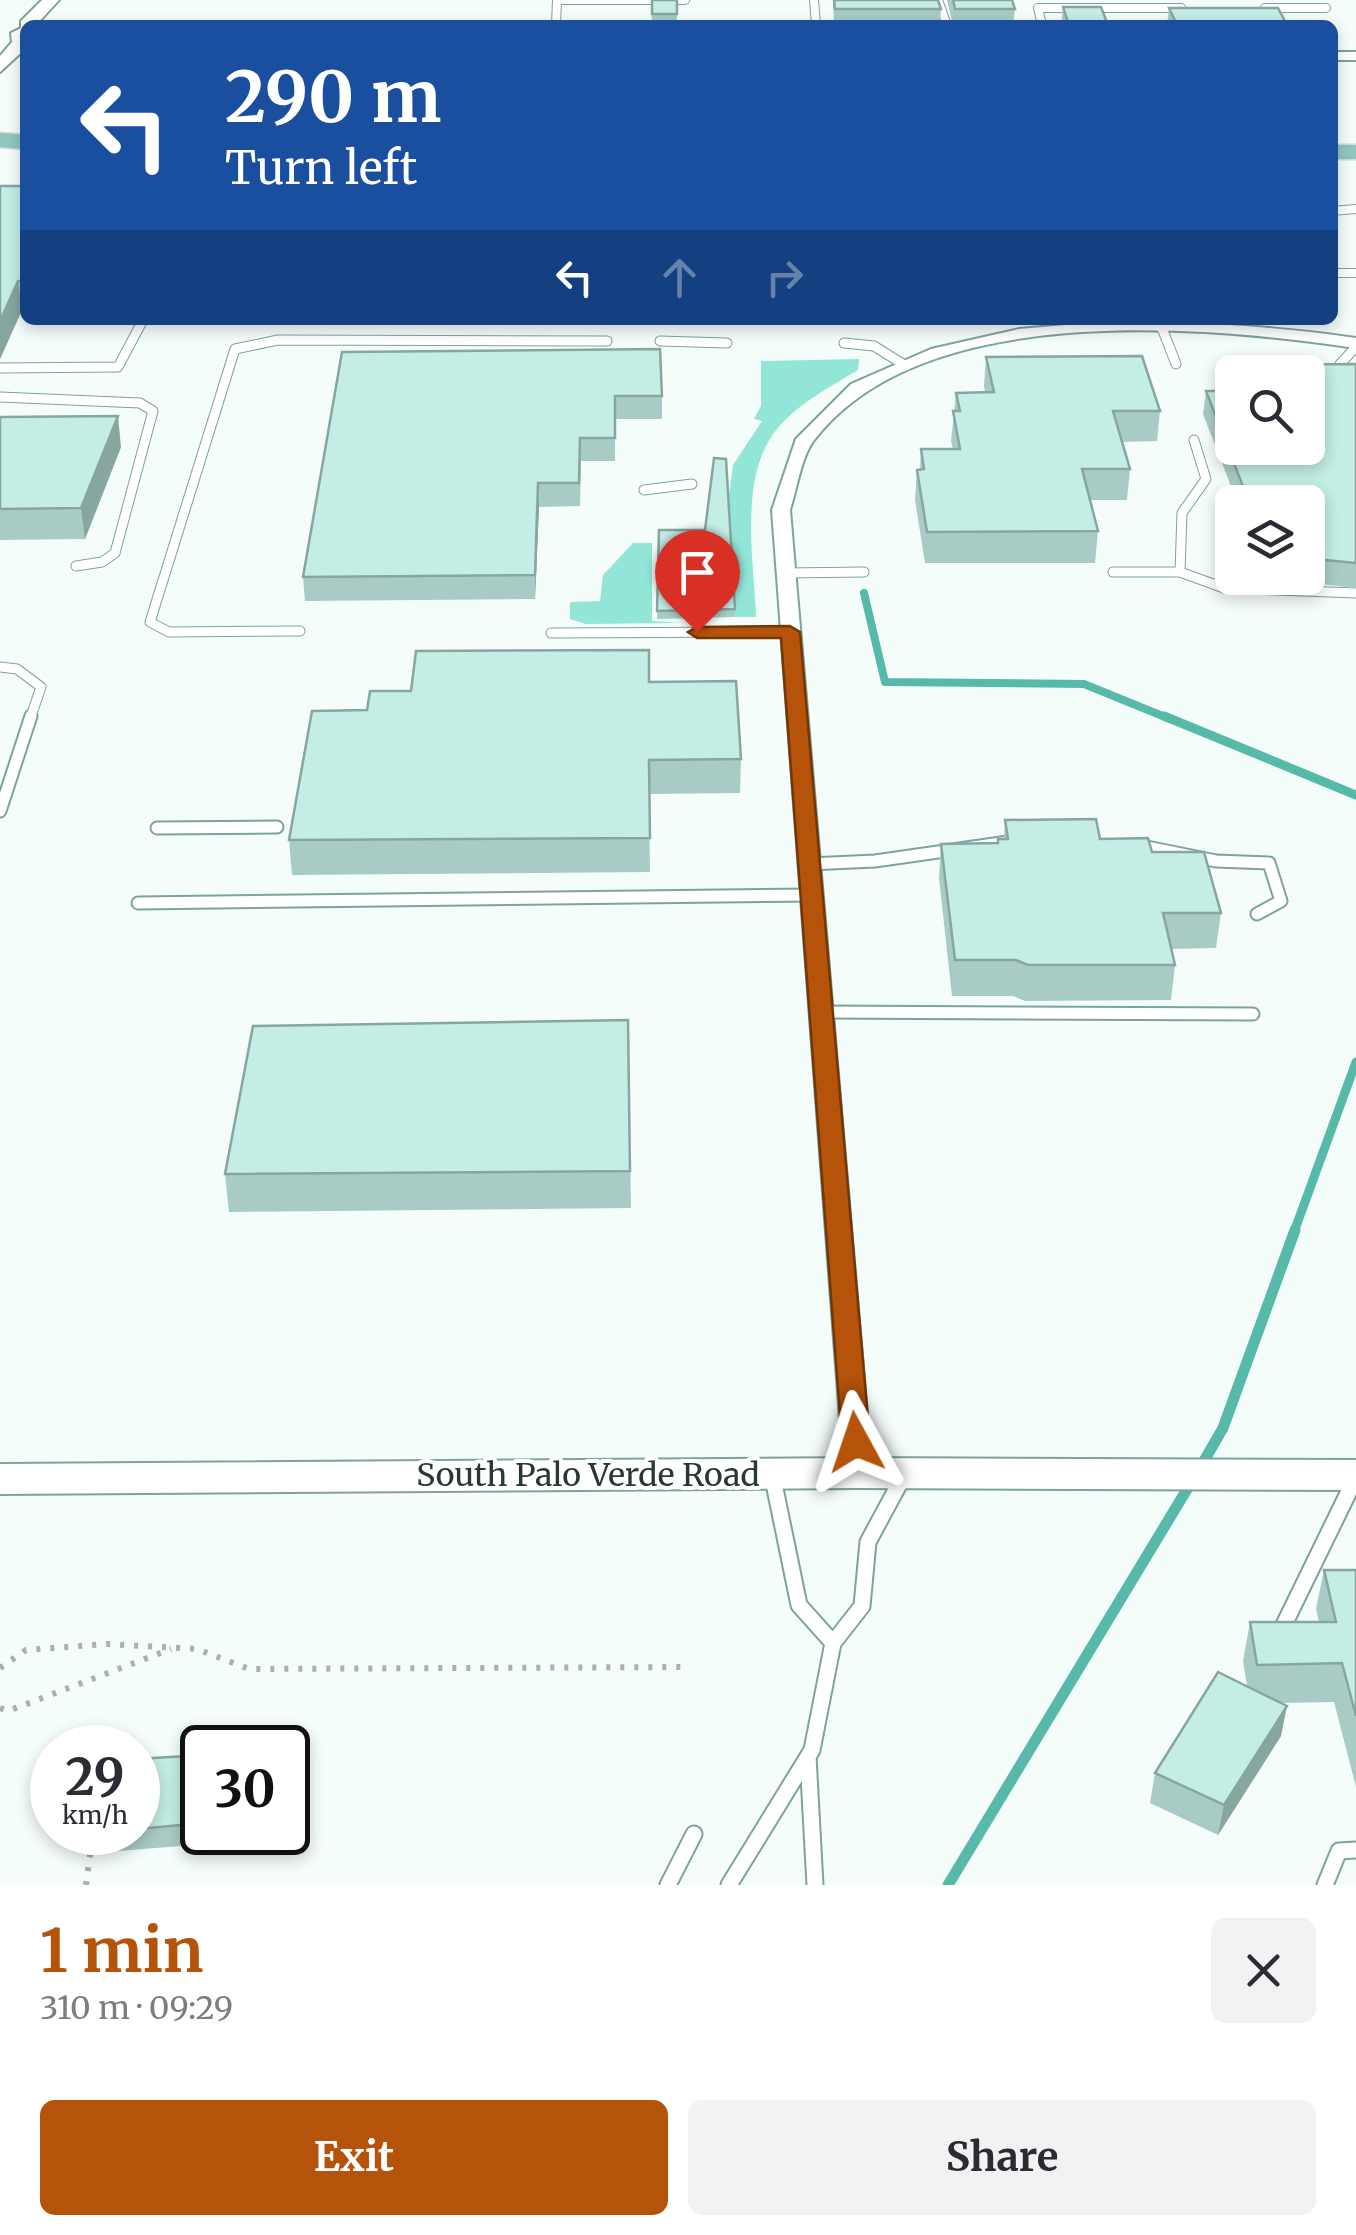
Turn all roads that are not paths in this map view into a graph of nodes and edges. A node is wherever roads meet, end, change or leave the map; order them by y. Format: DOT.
graph roads {
  1 [pos="51,0"];
  2 [pos="685,0"];
  3 [pos="1191,8"];
  4 [pos="1249,8"];
  5 [pos="1326,8"];
  6 [pos="32,20"];
  7 [pos="556,20"];
  8 [pos="1041,20"];
  9 [pos="20,44"];
  10 [pos="0,67"];
  11 [pos="1339,273"];
  12 [pos="1356,273"];
  13 [pos="140,325"];
  14 [pos="1135,325"];
  15 [pos="1161,325"];
  16 [pos="1209,325"];
  17 [pos="606,341"];
  18 [pos="660,341"];
  19 [pos="727,343"];
  20 [pos="844,343"];
  21 [pos="1356,345"];
  22 [pos="1176,364"];
  23 [pos="1340,364"];
  24 [pos="906,366"];
  25 [pos="0,368"];
  26 [pos="0,398"];
  27 [pos="1194,440"];
  28 [pos="692,484"];
  29 [pos="644,490"];
  30 [pos="76,566"];
  31 [pos="786,572"];
  32 [pos="864,572"];
  33 [pos="1113,572"];
  34 [pos="1180,572"];
  35 [pos="1356,593"];
  36 [pos="300,632"];
  37 [pos="790,632"];
  38 [pos="551,633"];
  39 [pos="0,668"];
  40 [pos="0,811"];
  41 [pos="277,827"];
  42 [pos="157,828"];
  43 [pos="1028,843"];
  44 [pos="1121,845"];
  45 [pos="809,864"];
  46 [pos="812,895"];
  47 [pos="138,903"];
  48 [pos="1257,914"];
  49 [pos="822,1012"];
  50 [pos="1253,1014"];
  51 [pos="858,1473"];
  52 [pos="772,1474"];
  53 [pos="904,1474"];
  54 [pos="1356,1476"];
  55 [pos="0,1480"];
  56 [pos="833,1643"];
  57 [pos="1275,1643"];
  58 [pos="808,1757"];
  59 [pos="694,1834"];
  60 [pos="1356,1850"];
  61 [pos="668,1885"];
  62 [pos="729,1885"];
  63 [pos="815,1885"];
  64 [pos="1324,1885"];
  1 -- 6 [label="street"];
  2 -- 7 [label="lane"];
  3 -- 8 [label="lane"];
  4 -- 5 [label="lane"];
  9 -- 10 [label="street"];
  11 -- 12 [label="lane"];
  13 -- 25 [label="lane"];
  14 -- 24 [label="street"];
  15 -- 22 [label="lane"];
  16 -- 21 [label="street"];
  17 -- 36 [label="lane"];
  18 -- 19 [label="lane"];
  20 -- 24 [label="lane"];
  21 -- 23 [label="lane"];
  24 -- 31 [label="street"];
  26 -- 30 [label="lane"];
  27 -- 34 [label="lane"];
  28 -- 29 [label="lane"];
  31 -- 32 [label="lane"];
  31 -- 37 [label="street"];
  33 -- 34 [label="lane"];
  34 -- 35 [label="lane"];
  37 -- 38 [label="lane"];
  37 -- 45 [label="street"];
  39 -- 40 [label="lane"];
  41 -- 42 [label="lane"];
  43 -- 45 [label="lane"];
  44 -- 48 [label="lane"];
  45 -- 46 [label="street"];
  46 -- 47 [label="lane"];
  46 -- 49 [label="street"];
  49 -- 50 [label="lane"];
  49 -- 51 [label="street"];
  51 -- 52 [label="main road, South Palo Verde Road"];
  51 -- 53 [label="main road, South Palo Verde Road"];
  52 -- 55 [label="main road, South Palo Verde Road"];
  52 -- 56 [label="lane"];
  53 -- 54 [label="main road, South Palo Verde Road"];
  53 -- 56 [label="lane"];
  54 -- 57 [label="lane"];
  56 -- 58 [label="lane"];
  58 -- 62 [label="lane"];
  58 -- 63 [label="lane"];
  59 -- 61 [label="lane"];
  60 -- 64 [label="lane"];
}
